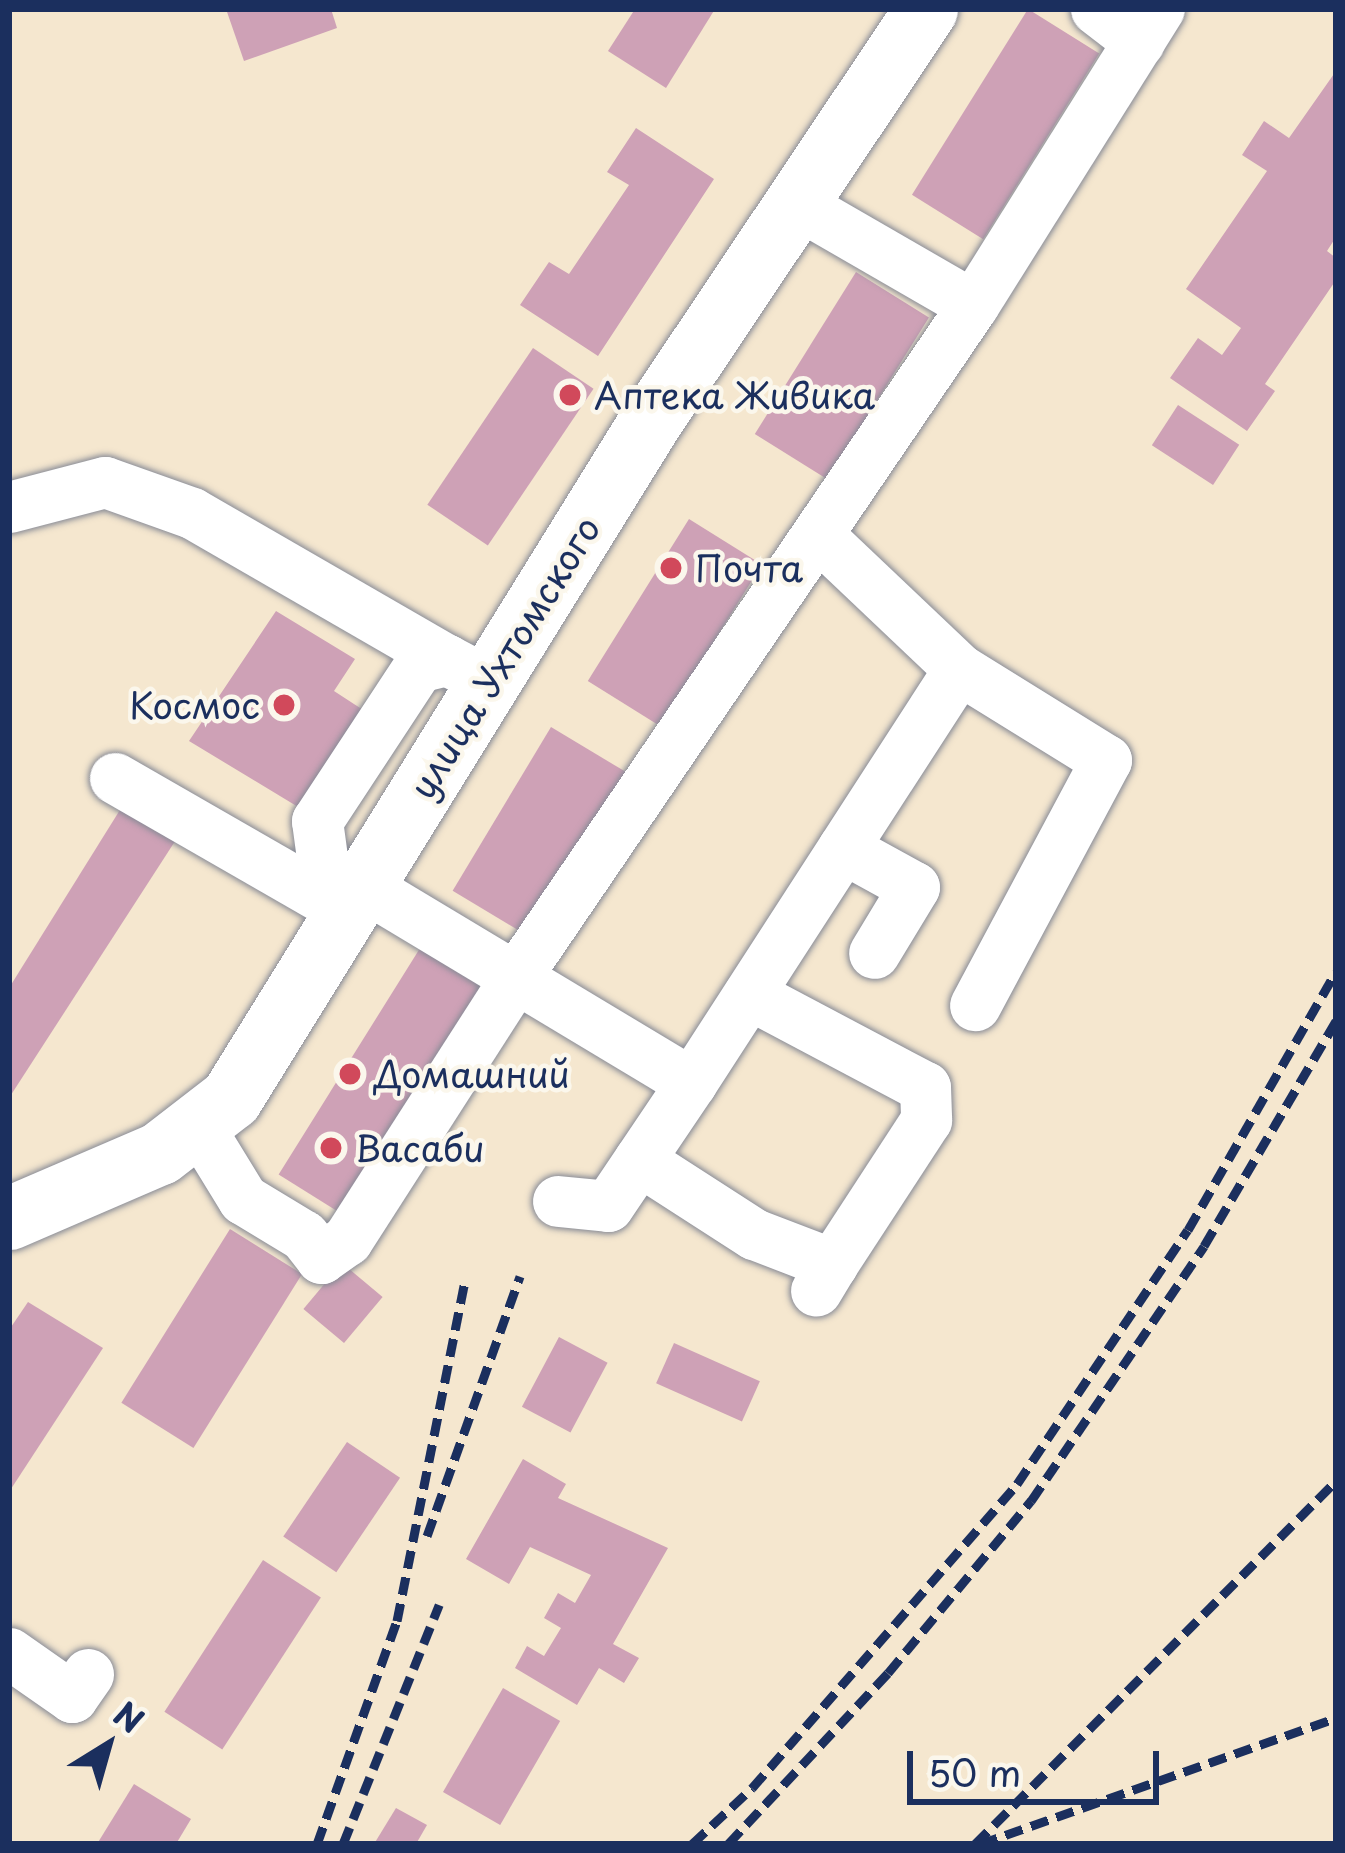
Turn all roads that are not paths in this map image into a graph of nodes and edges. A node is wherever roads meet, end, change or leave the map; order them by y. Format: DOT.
graph roads {
  1 [pos="926,9"];
  2 [pos="1096,9"];
  3 [pos="1149,25"];
  4 [pos="796,203"];
  5 [pos="973,305"];
  6 [pos="9,507"];
  7 [pos="818,535"];
  8 [pos="959,669"];
  9 [pos="468,672"];
  10 [pos="115,778"];
  11 [pos="843,848"];
  12 [pos="346,899"];
  13 [pos="874,953"];
  14 [pos="517,975"];
  15 [pos="748,994"];
  16 [pos="975,1005"];
  17 [pos="691,1083"];
  18 [pos="197,1124"];
  19 [pos="639,1160"];
  20 [pos="558,1201"];
  21 [pos="9,1217"];
  22 [pos="9,1653"];
  23 [pos="88,1674"];
  1 -- 4 [label="main road, улица Ухтомского"];
  2 -- 3 [label="lane"];
  3 -- 5 [label="lane"];
  4 -- 5 [label="lane"];
  4 -- 9 [label="main road, улица Ухтомского"];
  5 -- 7 [label="lane"];
  6 -- 9 [label="lane"];
  7 -- 8 [label="lane"];
  7 -- 14 [label="lane"];
  8 -- 11 [label="lane"];
  8 -- 16 [label="lane"];
  9 -- 12 [label="main road, улица Ухтомского"];
  10 -- 12 [label="lane"];
  11 -- 13 [label="lane"];
  11 -- 15 [label="lane"];
  12 -- 14 [label="lane"];
  12 -- 18 [label="main road, улица Ухтомского"];
  14 -- 17 [label="lane"];
  14 -- 18 [label="lane"];
  15 -- 17 [label="lane"];
  15 -- 19 [label="lane"];
  17 -- 19 [label="lane"];
  18 -- 21 [label="main road, улица Ухтомского"];
  19 -- 20 [label="lane"];
  22 -- 23 [label="lane"];
}
